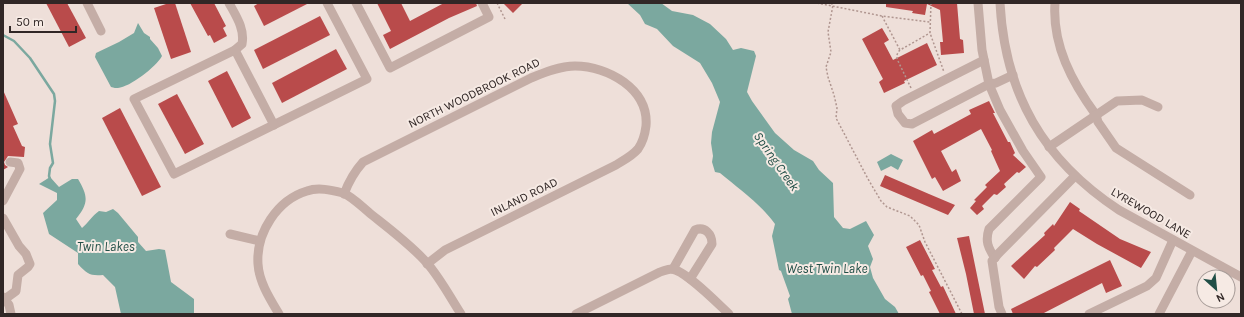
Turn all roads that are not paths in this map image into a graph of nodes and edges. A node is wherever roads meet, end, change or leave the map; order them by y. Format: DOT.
graph roads {
  1 [pos="87,3"];
  2 [pos="229,3"];
  3 [pos="328,3"];
  4 [pos="356,3"];
  5 [pos="482,3"];
  6 [pos="978,3"];
  7 [pos="1000,3"];
  8 [pos="1055,3"];
  9 [pos="101,31"];
  10 [pos="235,50"];
  11 [pos="984,60"];
  12 [pos="1013,75"];
  13 [pos="989,84"];
  14 [pos="1158,107"];
  15 [pos="1096,115"];
  16 [pos="274,125"];
  17 [pos="1049,147"];
  18 [pos="633,154"];
  19 [pos="10,162"];
  20 [pos="1075,176"];
  21 [pos="344,194"];
  22 [pos="1190,196"];
  23 [pos="3,201"];
  24 [pos="3,218"];
  25 [pos="230,234"];
  26 [pos="1173,240"];
  27 [pos="260,241"];
  28 [pos="1192,251"];
  29 [pos="995,258"];
  30 [pos="428,264"];
  31 [pos="673,269"];
  32 [pos="1241,277"];
  33 [pos="690,279"];
  34 [pos="4,298"];
  35 [pos="11,314"];
  36 [pos="280,314"];
  37 [pos="461,314"];
  38 [pos="576,314"];
  39 [pos="729,314"];
  40 [pos="1002,314"];
  41 [pos="1089,314"];
  42 [pos="1159,314"];
  1 -- 9 [label="street"];
  2 -- 10 [label="street"];
  3 -- 16 [label="street"];
  4 -- 5 [label="street"];
  6 -- 11 [label="street"];
  7 -- 12 [label="street, LYREWOOD LANE"];
  8 -- 15 [label="street"];
  10 -- 16 [label="street"];
  10 -- 16 [label="street"];
  11 -- 13 [label="street"];
  11 -- 13 [label="street"];
  12 -- 13 [label="street"];
  12 -- 17 [label="street, LYREWOOD LANE"];
  13 -- 29 [label="street"];
  14 -- 15 [label="street"];
  15 -- 17 [label="street"];
  15 -- 22 [label="street"];
  17 -- 20 [label="street, LYREWOOD LANE"];
  18 -- 21 [label="street, NORTH WOODBROOK ROAD"];
  18 -- 30 [label="street, INLAND ROAD"];
  19 -- 23 [label="street"];
  20 -- 26 [label="street, LYREWOOD LANE"];
  20 -- 29 [label="street"];
  21 -- 27 [label="street"];
  21 -- 30 [label="street"];
  24 -- 34 [label="street"];
  25 -- 27 [label="street"];
  26 -- 28 [label="street, LYREWOOD LANE"];
  26 -- 41 [label="street"];
  27 -- 36 [label="street"];
  28 -- 32 [label="street, LYREWOOD LANE"];
  28 -- 42 [label="street"];
  29 -- 40 [label="street"];
  30 -- 37 [label="street"];
  31 -- 33 [label="street"];
  31 -- 33 [label="street"];
  31 -- 38 [label="street"];
  33 -- 39 [label="street"];
  34 -- 35 [label="street"];
}
